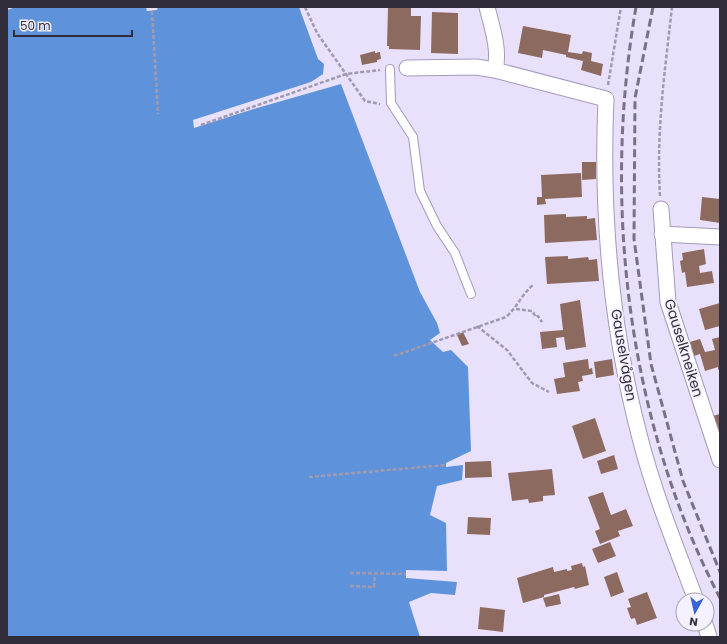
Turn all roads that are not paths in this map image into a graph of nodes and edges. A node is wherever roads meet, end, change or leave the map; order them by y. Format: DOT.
graph roads {
  1 [pos="487,7"];
  2 [pos="407,68"];
  3 [pos="390,69"];
  4 [pos="495,70"];
  5 [pos="661,209"];
  6 [pos="662,234"];
  7 [pos="720,237"];
  8 [pos="471,294"];
  9 [pos="720,460"];
  10 [pos="693,592"];
  11 [pos="720,630"];
  12 [pos="709,637"];
  1 -- 4 [label="street"];
  2 -- 4 [label="street"];
  3 -- 8 [label="lane"];
  4 -- 10 [label="street, Gauselvågen"];
  5 -- 6 [label="street, Gauselkneiken"];
  6 -- 7 [label="street"];
  6 -- 9 [label="street, Gauselkneiken"];
  11 -- 12 [label="street"];
}
